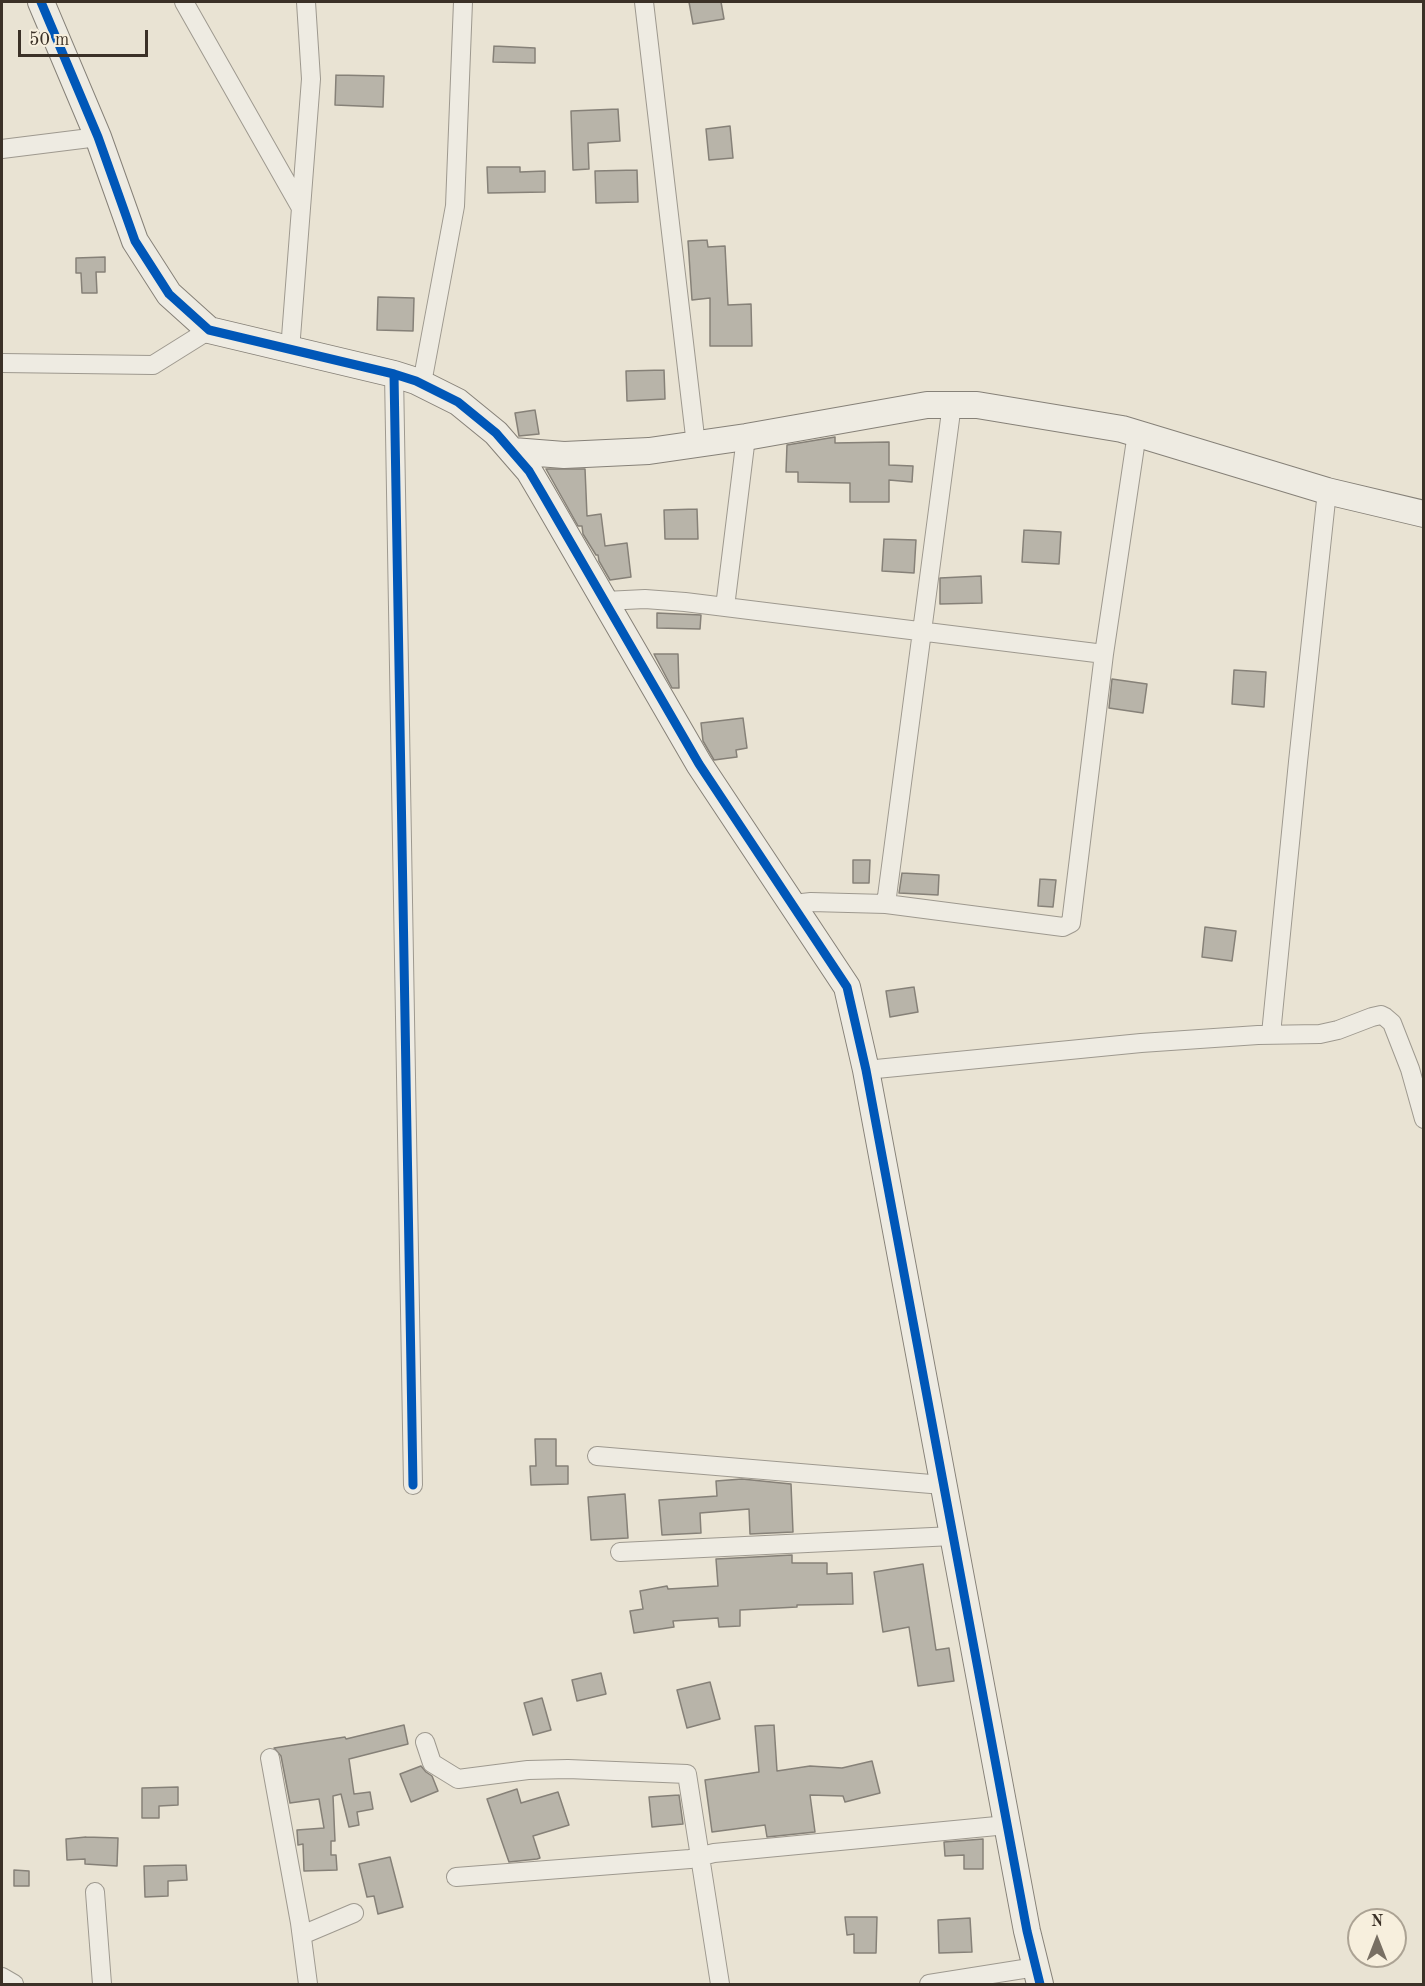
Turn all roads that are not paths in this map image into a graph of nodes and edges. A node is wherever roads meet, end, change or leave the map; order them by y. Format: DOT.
graph roads {
  1 [pos="41,2"];
  2 [pos="184,2"];
  3 [pos="306,2"];
  4 [pos="463,2"];
  5 [pos="644,2"];
  6 [pos="98,138"];
  7 [pos="2,149"];
  8 [pos="301,208"];
  9 [pos="209,330"];
  10 [pos="290,350"];
  11 [pos="2,363"];
  12 [pos="394,374"];
  13 [pos="422,383"];
  14 [pos="951,404"];
  15 [pos="1137,434"];
  16 [pos="746,437"];
  17 [pos="696,445"];
  18 [pos="513,451"];
  19 [pos="1327,491"];
  20 [pos="1424,514"];
  21 [pos="605,601"];
  22 [pos="725,607"];
  23 [pos="922,632"];
  24 [pos="1104,654"];
  25 [pos="793,904"];
  26 [pos="886,904"];
  27 [pos="1271,1034"];
  28 [pos="866,1070"];
  29 [pos="1424,1119"];
  30 [pos="597,1456"];
  31 [pos="413,1485"];
  32 [pos="943,1485"];
  33 [pos="953,1536"];
  34 [pos="620,1552"];
  35 [pos="425,1742"];
  36 [pos="270,1758"];
  37 [pos="1007,1825"];
  38 [pos="701,1857"];
  39 [pos="456,1877"];
  40 [pos="95,1892"];
  41 [pos="354,1913"];
  42 [pos="302,1935"];
  43 [pos="1038,1976"];
  44 [pos="2,1977"];
  45 [pos="15,1984"];
  46 [pos="102,1984"];
  47 [pos="308,1984"];
  48 [pos="720,1984"];
  49 [pos="929,1984"];
  1 -- 6 [label="street"];
  2 -- 8 [label="street"];
  3 -- 8 [label="street"];
  4 -- 13 [label="street"];
  5 -- 17 [label="street"];
  6 -- 7 [label="street"];
  6 -- 9 [label="street"];
  8 -- 10 [label="street"];
  9 -- 10 [label="street"];
  9 -- 11 [label="street"];
  10 -- 12 [label="street"];
  12 -- 13 [label="street"];
  12 -- 31 [label="street"];
  13 -- 18 [label="street"];
  14 -- 15 [label="street"];
  14 -- 16 [label="street"];
  14 -- 23 [label="street"];
  15 -- 19 [label="street"];
  15 -- 24 [label="street"];
  16 -- 17 [label="street"];
  16 -- 22 [label="street"];
  17 -- 18 [label="street"];
  18 -- 21 [label="street"];
  19 -- 20 [label="street"];
  19 -- 27 [label="street"];
  21 -- 22 [label="street"];
  21 -- 25 [label="street"];
  22 -- 23 [label="street"];
  23 -- 24 [label="street"];
  23 -- 26 [label="street"];
  24 -- 26 [label="street"];
  25 -- 26 [label="street"];
  25 -- 28 [label="street"];
  27 -- 28 [label="street"];
  27 -- 29 [label="street"];
  28 -- 32 [label="street"];
  30 -- 32 [label="street"];
  32 -- 33 [label="street"];
  33 -- 34 [label="street"];
  33 -- 37 [label="street"];
  35 -- 38 [label="street"];
  36 -- 42 [label="street"];
  37 -- 38 [label="street"];
  37 -- 43 [label="street"];
  38 -- 39 [label="street"];
  38 -- 48 [label="street"];
  40 -- 46 [label="street"];
  41 -- 42 [label="street"];
  42 -- 47 [label="street"];
  43 -- 49 [label="street"];
  44 -- 45 [label="street"];
}
